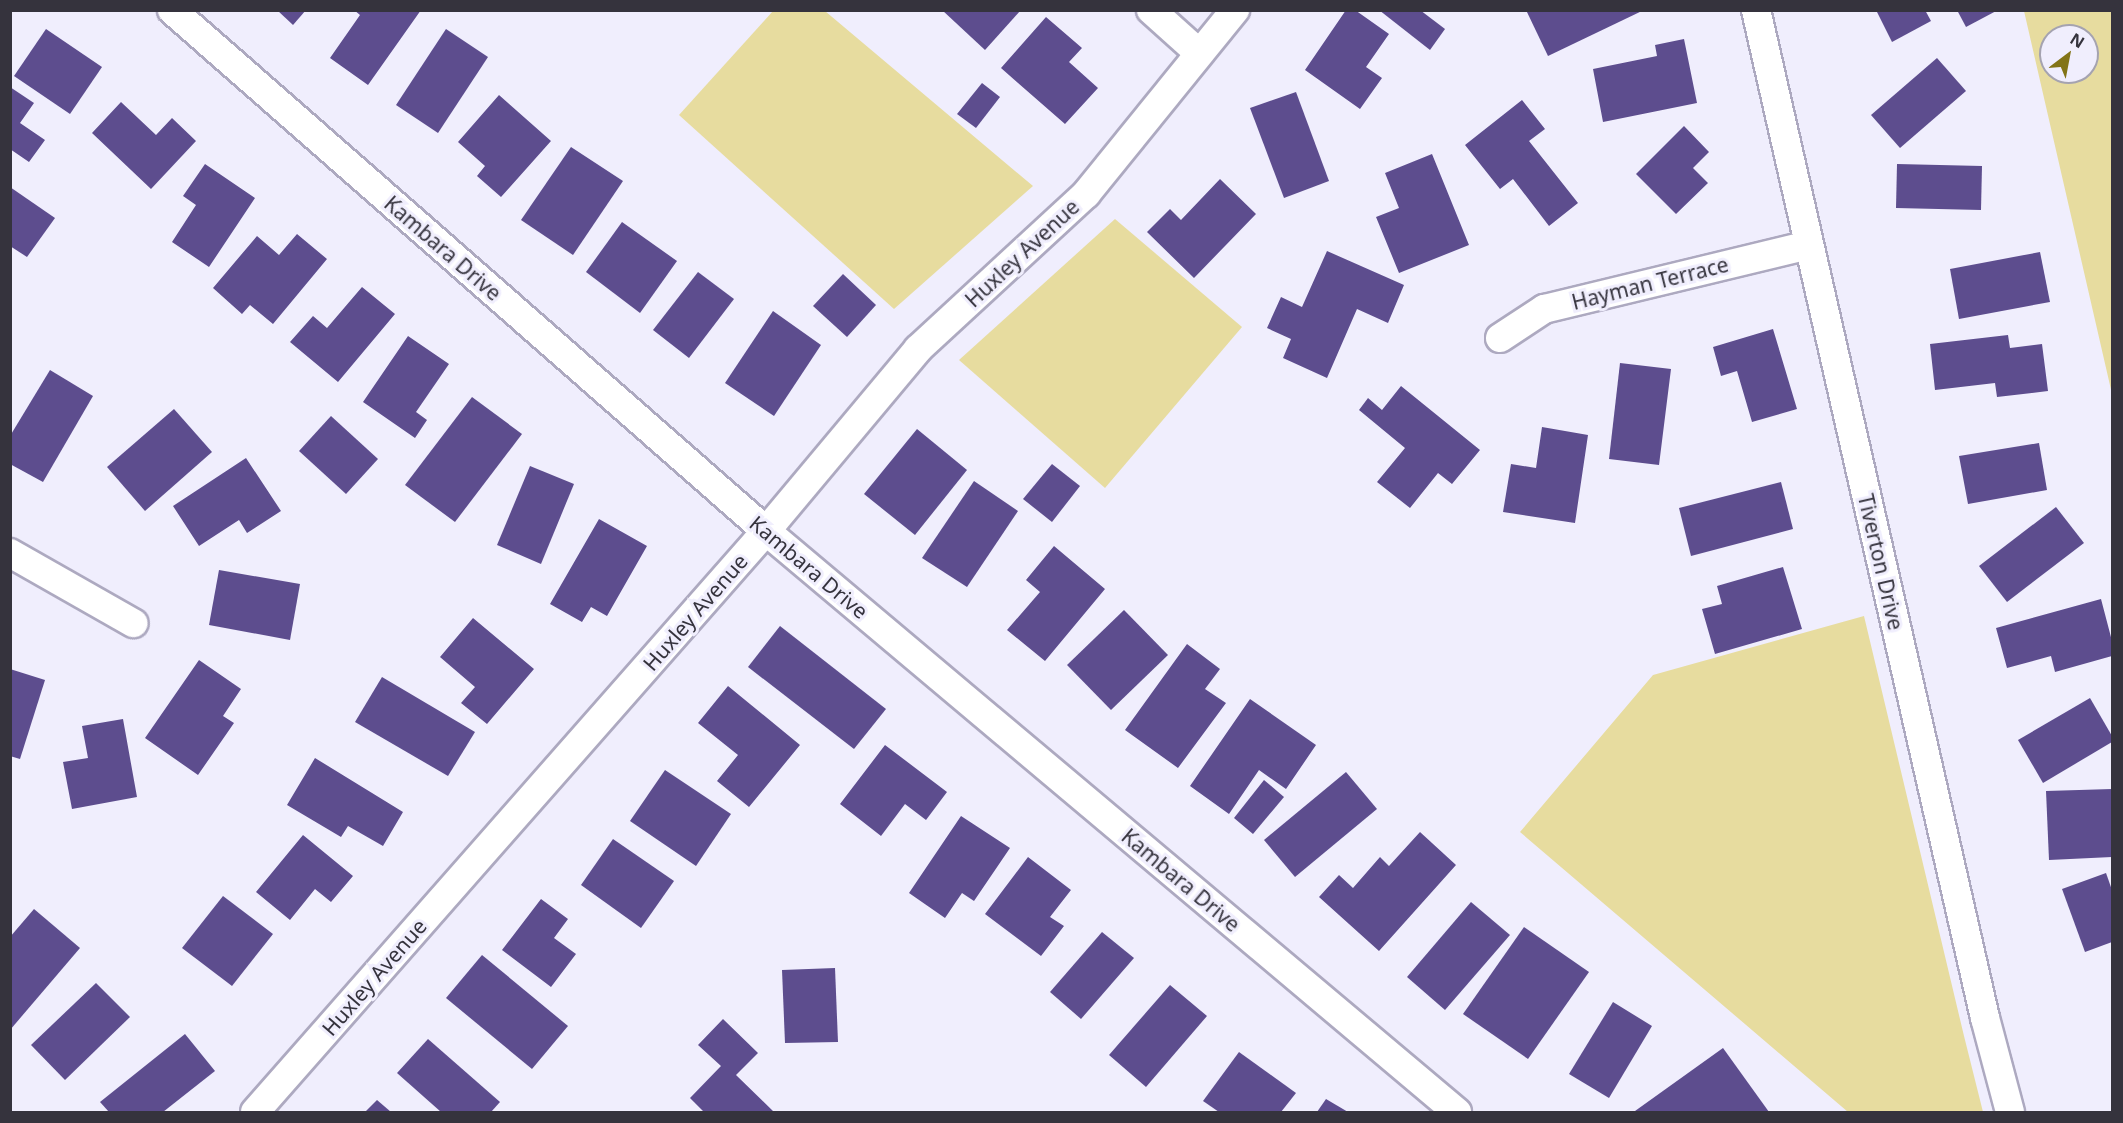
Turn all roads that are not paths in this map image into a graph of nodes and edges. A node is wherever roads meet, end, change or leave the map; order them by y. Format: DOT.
graph roads {
  1 [pos="172,10"];
  2 [pos="1151,10"];
  3 [pos="1235,10"];
  4 [pos="1756,10"];
  5 [pos="1199,53"];
  6 [pos="1808,245"];
  7 [pos="1500,338"];
  8 [pos="766,531"];
  9 [pos="10,553"];
  10 [pos="132,623"];
  11 [pos="255,1113"];
  12 [pos="1457,1113"];
  13 [pos="2010,1113"];
  1 -- 8 [label="street, Kambara Drive"];
  2 -- 5 [label="street"];
  3 -- 5 [label="street, Huxley Avenue"];
  4 -- 6 [label="street, Tiverton Drive"];
  5 -- 8 [label="street, Huxley Avenue"];
  6 -- 7 [label="street, Hayman Terrace"];
  6 -- 13 [label="street, Tiverton Drive"];
  8 -- 11 [label="street, Huxley Avenue"];
  8 -- 12 [label="street, Kambara Drive"];
  9 -- 10 [label="street"];
}
